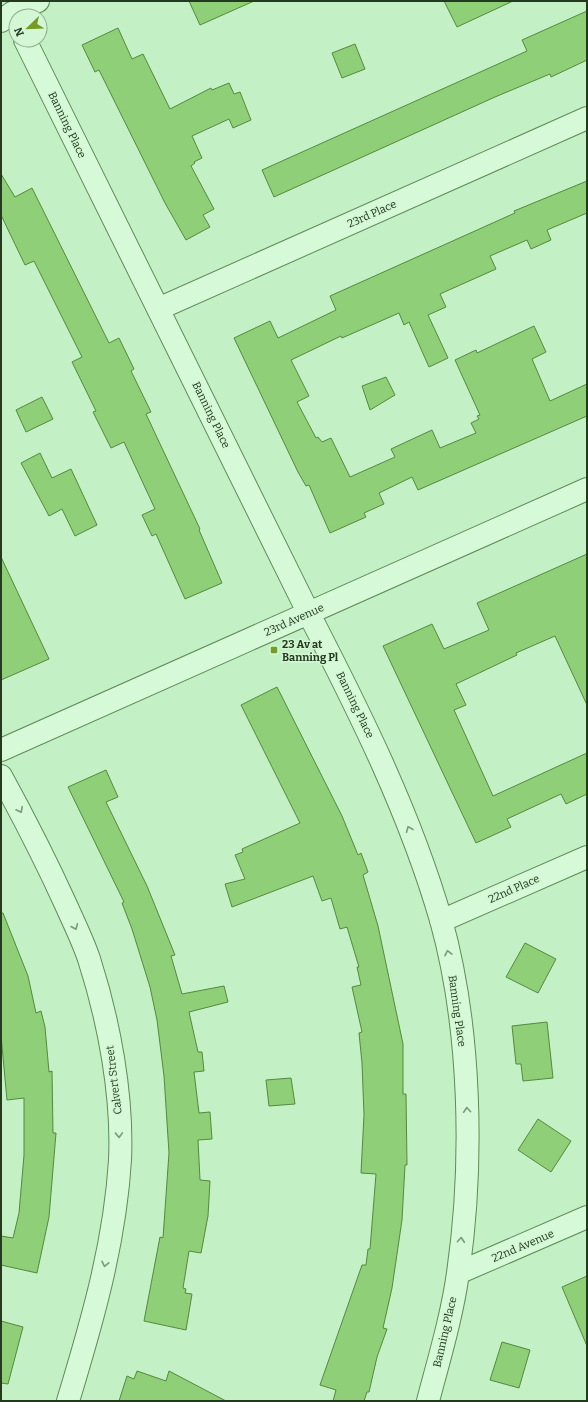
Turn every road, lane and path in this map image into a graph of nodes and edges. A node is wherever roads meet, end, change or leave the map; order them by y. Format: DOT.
graph roads {
  1 [pos="38,1"];
  2 [pos="22,8"];
  3 [pos="29,48"];
  4 [pos="587,118"];
  5 [pos="158,309"];
  6 [pos="587,489"];
  7 [pos="309,614"];
  8 [pos="1,750"];
  9 [pos="1,776"];
  10 [pos="587,857"];
  11 [pos="441,921"];
  12 [pos="587,1217"];
  13 [pos="458,1274"];
  14 [pos="68,1401"];
  15 [pos="428,1401"];
  1 -- 2 [label="street"];
  3 -- 5 [label="street, Banning Place"];
  4 -- 5 [label="street, 23rd Place"];
  5 -- 7 [label="street, Banning Place"];
  6 -- 7 [label="street, 23rd Avenue"];
  7 -- 8 [label="street, 23rd Avenue"];
  11 -- 7 [label="street, Banning Place, one-way"];
  9 -- 14 [label="street, Calvert Street, one-way"];
  10 -- 11 [label="street, 22nd Place"];
  13 -- 11 [label="street, Banning Place, one-way"];
  12 -- 13 [label="street, 22nd Avenue"];
  13 -- 15 [label="street, Banning Place"];
}
